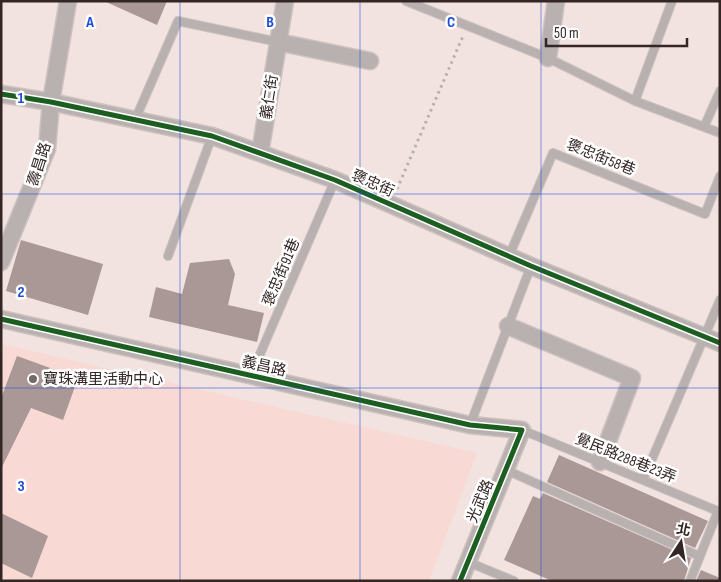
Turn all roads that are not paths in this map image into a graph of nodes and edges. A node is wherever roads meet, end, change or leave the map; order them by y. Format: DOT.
graph roads {
  1 [pos="68,1"];
  2 [pos="285,1"];
  3 [pos="406,1"];
  4 [pos="556,1"];
  5 [pos="672,1"];
  6 [pos="278,42"];
  7 [pos="548,58"];
  8 [pos="370,61"];
  9 [pos="720,91"];
  10 [pos="1,94"];
  11 [pos="635,101"];
  12 [pos="51,102"];
  13 [pos="135,120"];
  14 [pos="704,127"];
  15 [pos="720,134"];
  16 [pos="212,136"];
  17 [pos="260,153"];
  18 [pos="720,176"];
  19 [pos="335,180"];
  20 [pos="168,256"];
  21 [pos="509,256"];
  22 [pos="1,262"];
  23 [pos="531,266"];
  24 [pos="720,300"];
  25 [pos="1,319"];
  26 [pos="508,326"];
  27 [pos="704,337"];
  28 [pos="720,343"];
  29 [pos="251,376"];
  30 [pos="470,425"];
  31 [pos="522,430"];
  32 [pos="600,462"];
  33 [pos="506,470"];
  34 [pos="643,480"];
  35 [pos="719,511"];
  36 [pos="699,556"];
  37 [pos="468,562"];
  38 [pos="460,581"];
  39 [pos="514,581"];
  40 [pos="690,581"];
  1 -- 12 [label="street, 壽昌路"];
  2 -- 6 [label="street, 義仁街"];
  3 -- 7 [label="lane"];
  4 -- 7 [label="street"];
  5 -- 11 [label="lane"];
  6 -- 8 [label="street"];
  6 -- 13 [label="lane"];
  6 -- 17 [label="street, 義仁街"];
  7 -- 11 [label="lane"];
  9 -- 14 [label="lane"];
  10 -- 12 [label="street, 褒忠街"];
  11 -- 14 [label="lane"];
  12 -- 13 [label="street, 褒忠街"];
  12 -- 22 [label="street, 壽昌路"];
  13 -- 16 [label="street, 褒忠街"];
  14 -- 15 [label="lane"];
  16 -- 17 [label="street, 褒忠街"];
  16 -- 20 [label="lane"];
  17 -- 19 [label="street, 褒忠街"];
  18 -- 21 [label="lane, 褒忠街58巷"];
  19 -- 21 [label="street, 褒忠街"];
  19 -- 29 [label="lane, 褒忠街91巷"];
  21 -- 23 [label="street, 褒忠街"];
  23 -- 26 [label="lane"];
  23 -- 27 [label="street, 褒忠街"];
  24 -- 27 [label="lane"];
  25 -- 29 [label="street, 義昌路"];
  26 -- 30 [label="lane"];
  26 -- 32 [label="street"];
  27 -- 28 [label="street, 褒忠街"];
  27 -- 34 [label="lane"];
  29 -- 30 [label="street, 義昌路"];
  30 -- 31 [label="street, 義昌路"];
  31 -- 32 [label="lane, 覺民路288巷23弄"];
  31 -- 33 [label="street, 光武路"];
  32 -- 34 [label="lane, 覺民路288巷23弄"];
  33 -- 36 [label="lane"];
  33 -- 37 [label="street, 光武路"];
  34 -- 35 [label="lane, 覺民路288巷23弄"];
  35 -- 36 [label="lane"];
  36 -- 40 [label="lane"];
  37 -- 38 [label="street, 光武路"];
  37 -- 39 [label="lane"];
}
